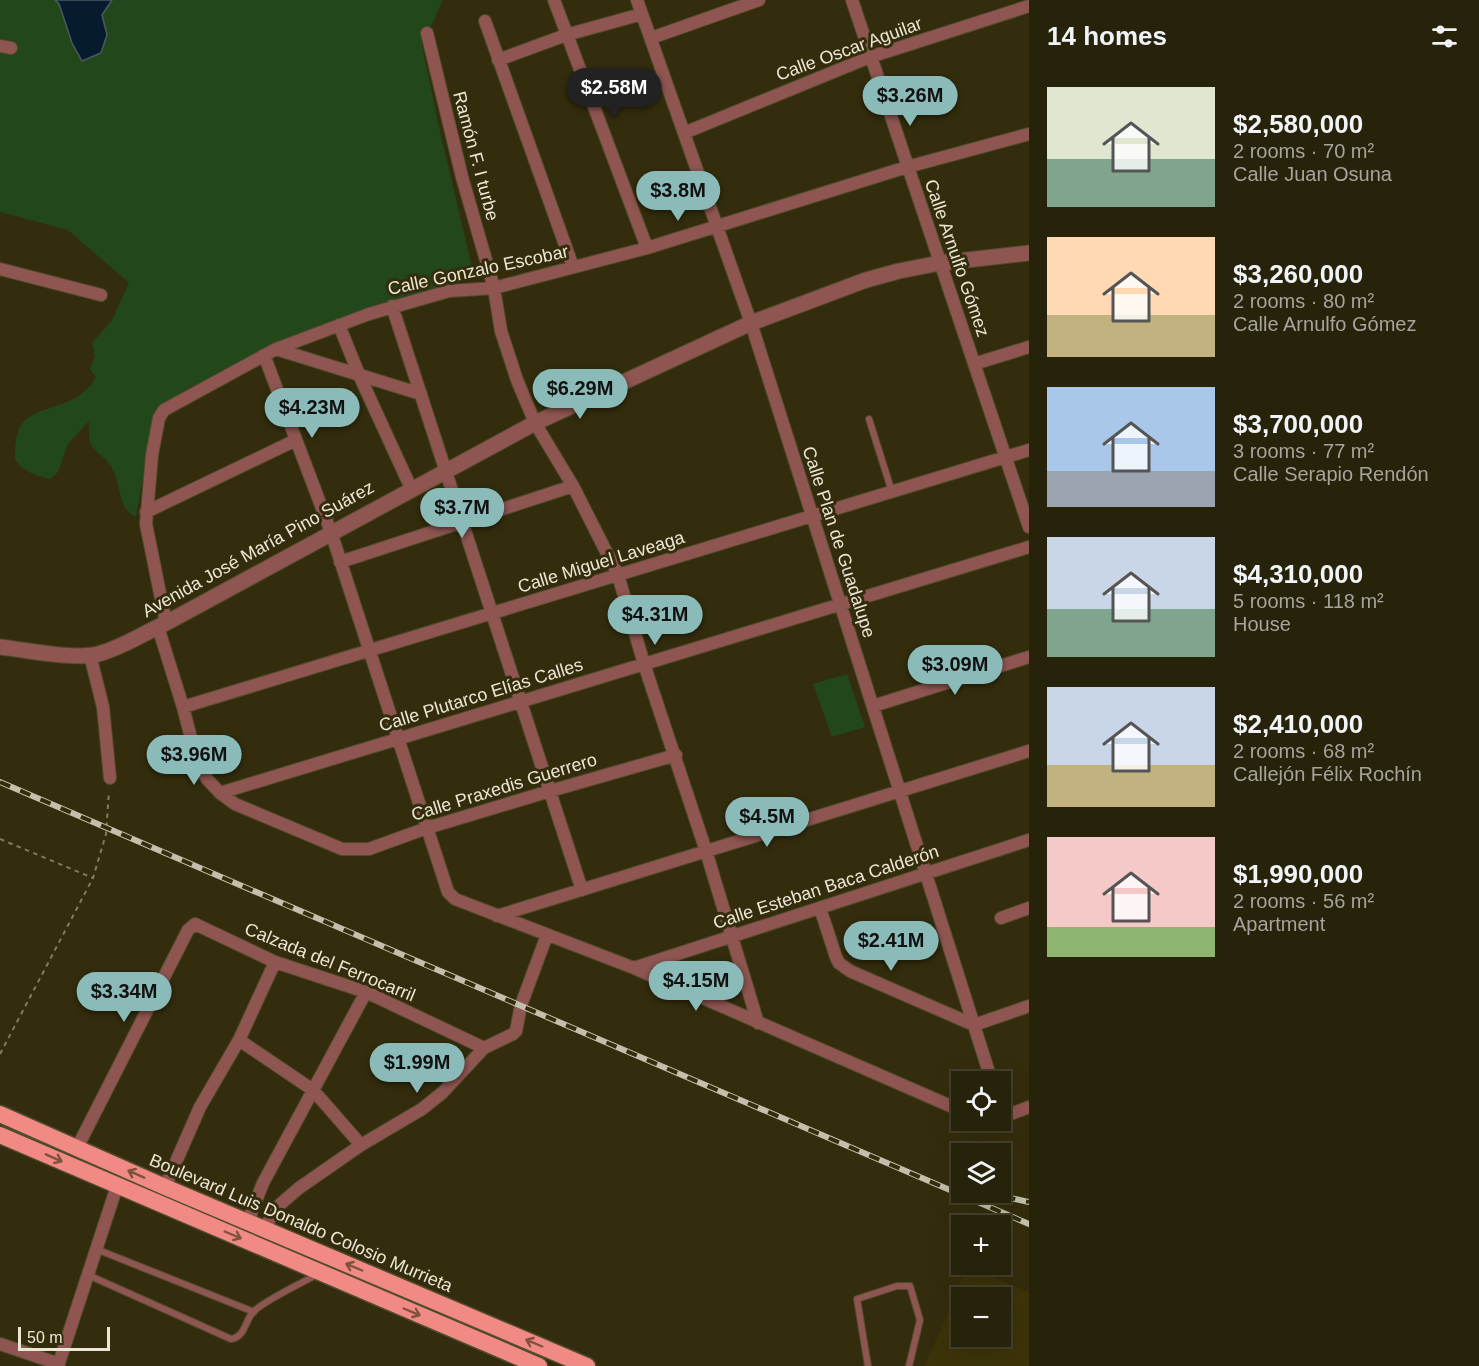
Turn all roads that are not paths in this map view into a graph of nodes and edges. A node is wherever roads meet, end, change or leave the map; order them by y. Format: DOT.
graph roads {
  1 [pos="554,0"];
  2 [pos="637,0"];
  3 [pos="759,0"];
  4 [pos="852,0"];
  5 [pos="1029,6"];
  6 [pos="642,14"];
  7 [pos="485,21"];
  8 [pos="427,33"];
  9 [pos="566,35"];
  10 [pos="651,38"];
  11 [pos="870,57"];
  12 [pos="498,60"];
  13 [pos="684,133"];
  14 [pos="1029,134"];
  15 [pos="908,167"];
  16 [pos="718,225"];
  17 [pos="647,248"];
  18 [pos="1029,252"];
  19 [pos="940,263"];
  20 [pos="573,267"];
  21 [pos="0,269"];
  22 [pos="494,288"];
  23 [pos="101,295"];
  24 [pos="392,306"];
  25 [pos="751,323"];
  26 [pos="339,325"];
  27 [pos="1029,347"];
  28 [pos="276,350"];
  29 [pos="264,355"];
  30 [pos="974,364"];
  31 [pos="360,377"];
  32 [pos="421,394"];
  33 [pos="869,419"];
  34 [pos="535,423"];
  35 [pos="296,440"];
  36 [pos="1029,450"];
  37 [pos="1006,458"];
  38 [pos="445,470"];
  39 [pos="573,486"];
  40 [pos="411,488"];
  41 [pos="892,492"];
  42 [pos="146,512"];
  43 [pos="812,516"];
  44 [pos="462,523"];
  45 [pos="1029,527"];
  46 [pos="331,532"];
  47 [pos="1029,547"];
  48 [pos="340,562"];
  49 [pos="618,575"];
  50 [pos="840,604"];
  51 [pos="492,613"];
  52 [pos="158,627"];
  53 [pos="0,647"];
  54 [pos="369,651"];
  55 [pos="90,655"];
  56 [pos="1029,657"];
  57 [pos="644,664"];
  58 [pos="521,702"];
  59 [pos="873,706"];
  60 [pos="183,707"];
  61 [pos="398,739"];
  62 [pos="1029,751"];
  63 [pos="676,755"];
  64 [pos="110,778"];
  65 [pos="550,790"];
  66 [pos="899,791"];
  67 [pos="220,793"];
  68 [pos="428,828"];
  69 [pos="1029,840"];
  70 [pos="706,851"];
  71 [pos="926,873"];
  72 [pos="582,890"];
  73 [pos="820,908"];
  74 [pos="1029,908"];
  75 [pos="497,916"];
  76 [pos="1001,918"];
  77 [pos="547,935"];
  78 [pos="732,936"];
  79 [pos="275,962"];
  80 [pos="634,968"];
  81 [pos="366,992"];
  82 [pos="1029,1006"];
  83 [pos="758,1023"];
  84 [pos="974,1025"];
  85 [pos="239,1040"];
  86 [pos="484,1048"];
  87 [pos="989,1071"];
  88 [pos="313,1090"];
  89 [pos="951,1107"];
  90 [pos="1029,1107"];
  91 [pos="1011,1113"];
  92 [pos="0,1114"];
  93 [pos="0,1135"];
  94 [pos="361,1145"];
  95 [pos="77,1148"];
  96 [pos="117,1186"];
  97 [pos="165,1187"];
  98 [pos="248,1221"];
  99 [pos="264,1229"];
  100 [pos="96,1249"];
  101 [pos="320,1272"];
  102 [pos="88,1275"];
  103 [pos="254,1312"];
  104 [pos="0,1344"];
  105 [pos="59,1365"];
  106 [pos="539,1366"];
  107 [pos="587,1366"];
  108 [pos="868,1366"];
  109 [pos="909,1366"];
  1 -- 9 [label="street"];
  2 -- 6 [label="street, Calle Plan de Guadalupe"];
  3 -- 10 [label="street"];
  4 -- 11 [label="street, Calle Arnulfo Gómez"];
  5 -- 11 [label="street, Calle Oscar Aguilar"];
  6 -- 9 [label="street"];
  6 -- 10 [label="street, Calle Plan de Guadalupe"];
  7 -- 12 [label="street"];
  8 -- 22 [label="street, Ramón F. I turbe"];
  9 -- 12 [label="street"];
  9 -- 17 [label="street"];
  10 -- 13 [label="street, Calle Plan de Guadalupe"];
  11 -- 13 [label="street, Calle Oscar Aguilar"];
  11 -- 15 [label="street, Calle Arnulfo Gómez"];
  12 -- 20 [label="street"];
  13 -- 16 [label="street, Calle Plan de Guadalupe"];
  14 -- 15 [label="street, Calle Gonzalo Escobar"];
  15 -- 16 [label="street, Calle Gonzalo Escobar"];
  15 -- 19 [label="street, Calle Arnulfo Gómez"];
  16 -- 17 [label="street, Calle Gonzalo Escobar"];
  16 -- 25 [label="street, Calle Plan de Guadalupe"];
  17 -- 20 [label="street, Calle Gonzalo Escobar"];
  18 -- 19 [label="street, Avenida José María Pino Suárez"];
  19 -- 25 [label="street, Avenida José María Pino Suárez"];
  19 -- 30 [label="street, Calle Arnulfo Gómez"];
  20 -- 22 [label="street, Calle Gonzalo Escobar"];
  21 -- 23 [label="street"];
  22 -- 24 [label="street, Calle Gonzalo Escobar"];
  22 -- 34 [label="street, Ramón F. I turbe"];
  24 -- 26 [label="street, Calle Gonzalo Escobar"];
  24 -- 32 [label="street"];
  25 -- 34 [label="street, Avenida José María Pino Suárez"];
  25 -- 43 [label="street, Calle Plan de Guadalupe"];
  26 -- 28 [label="street, Calle Gonzalo Escobar"];
  26 -- 31 [label="street"];
  27 -- 30 [label="street"];
  28 -- 29 [label="street, Calle Gonzalo Escobar"];
  28 -- 31 [label="street"];
  29 -- 35 [label="street"];
  29 -- 42 [label="street, Calle Gonzalo Escobar"];
  30 -- 37 [label="street, Calle Arnulfo Gómez"];
  31 -- 32 [label="street"];
  31 -- 40 [label="street"];
  32 -- 38 [label="street"];
  33 -- 41 [label="lane"];
  34 -- 38 [label="street, Avenida José María Pino Suárez"];
  34 -- 39 [label="street, Ramón F. I turbe"];
  35 -- 42 [label="street"];
  35 -- 46 [label="street"];
  36 -- 37 [label="street, Calle Miguel Laveaga"];
  37 -- 41 [label="street, Calle Miguel Laveaga"];
  37 -- 45 [label="street, Calle Arnulfo Gómez"];
  38 -- 40 [label="street, Avenida José María Pino Suárez"];
  38 -- 44 [label="street"];
  39 -- 44 [label="street"];
  39 -- 49 [label="street, Ramón F. I turbe"];
  40 -- 46 [label="street, Avenida José María Pino Suárez"];
  41 -- 43 [label="street, Calle Miguel Laveaga"];
  42 -- 52 [label="street"];
  43 -- 49 [label="street, Calle Miguel Laveaga"];
  43 -- 50 [label="street, Calle Plan de Guadalupe"];
  44 -- 48 [label="street"];
  44 -- 51 [label="street"];
  46 -- 48 [label="street"];
  46 -- 52 [label="street, Avenida José María Pino Suárez"];
  47 -- 50 [label="street, Calle Plutarco Elías Calles"];
  48 -- 54 [label="street"];
  49 -- 51 [label="street, Calle Miguel Laveaga"];
  49 -- 57 [label="street, Ramón F. I turbe"];
  50 -- 57 [label="street, Calle Plutarco Elías Calles"];
  50 -- 59 [label="street, Calle Plan de Guadalupe"];
  51 -- 54 [label="street, Calle Miguel Laveaga"];
  51 -- 58 [label="street"];
  52 -- 55 [label="street, Avenida José María Pino Suárez"];
  52 -- 60 [label="street"];
  53 -- 55 [label="street, Avenida José María Pino Suárez"];
  54 -- 60 [label="street, Calle Miguel Laveaga"];
  54 -- 61 [label="street"];
  55 -- 64 [label="street"];
  56 -- 59 [label="street"];
  57 -- 58 [label="street, Calle Plutarco Elías Calles"];
  57 -- 63 [label="street, Ramón F. I turbe"];
  58 -- 61 [label="street, Calle Plutarco Elías Calles"];
  58 -- 65 [label="street"];
  59 -- 66 [label="street, Calle Plan de Guadalupe"];
  60 -- 67 [label="street"];
  61 -- 67 [label="street, Calle Plutarco Elías Calles"];
  61 -- 68 [label="street"];
  62 -- 66 [label="street"];
  63 -- 65 [label="street, Calle Praxedis Guerrero"];
  63 -- 70 [label="street, Ramón F. I turbe"];
  65 -- 68 [label="street, Calle Praxedis Guerrero"];
  65 -- 72 [label="street"];
  66 -- 70 [label="street"];
  66 -- 71 [label="street, Calle Plan de Guadalupe"];
  67 -- 68 [label="street, Calle Praxedis Guerrero"];
  68 -- 75 [label="street"];
  69 -- 71 [label="street, Calle Esteban Baca Calderón"];
  70 -- 72 [label="street"];
  70 -- 78 [label="street, Ramón F. I turbe"];
  71 -- 73 [label="street, Calle Esteban Baca Calderón"];
  71 -- 84 [label="street, Calle Plan de Guadalupe"];
  72 -- 75 [label="street"];
  73 -- 78 [label="street, Calle Esteban Baca Calderón"];
  73 -- 84 [label="street"];
  74 -- 76 [label="street"];
  75 -- 77 [label="street"];
  77 -- 80 [label="street"];
  77 -- 86 [label="street"];
  78 -- 80 [label="street, Calle Esteban Baca Calderón"];
  78 -- 83 [label="street, Ramón F. I turbe"];
  79 -- 81 [label="street, Calzada del Ferrocarril"];
  79 -- 85 [label="street"];
  79 -- 95 [label="street, Calzada del Ferrocarril"];
  80 -- 83 [label="street"];
  81 -- 86 [label="street, Calzada del Ferrocarril"];
  81 -- 88 [label="street"];
  82 -- 84 [label="street"];
  83 -- 89 [label="street"];
  84 -- 87 [label="street, Calle Plan de Guadalupe"];
  85 -- 88 [label="street"];
  85 -- 97 [label="street"];
  86 -- 94 [label="street"];
  88 -- 94 [label="street"];
  88 -- 98 [label="street"];
  90 -- 91 [label="street"];
  92 -- 95 [label="highway, Boulevard Luis Donaldo Colosio Murrieta"];
  93 -- 96 [label="highway, Boulevard Luis Donaldo Colosio Murrieta, one-way"];
  94 -- 99 [label="street"];
  97 -- 95 [label="highway, Boulevard Luis Donaldo Colosio Murrieta, one-way"];
  96 -- 100 [label="street"];
  96 -- 101 [label="highway, Boulevard Luis Donaldo Colosio Murrieta, one-way"];
  97 -- 98 [label="highway, Boulevard Luis Donaldo Colosio Murrieta"];
  98 -- 99 [label="highway, Boulevard Luis Donaldo Colosio Murrieta"];
  107 -- 99 [label="highway, Boulevard Luis Donaldo Colosio Murrieta, one-way"];
  100 -- 102 [label="street"];
  100 -- 103 [label="lane"];
  101 -- 103 [label="lane"];
  101 -- 106 [label="highway, Boulevard Luis Donaldo Colosio Murrieta, one-way"];
  102 -- 103 [label="lane"];
  102 -- 105 [label="street"];
  104 -- 105 [label="street"];
  108 -- 109 [label="lane"];
}
